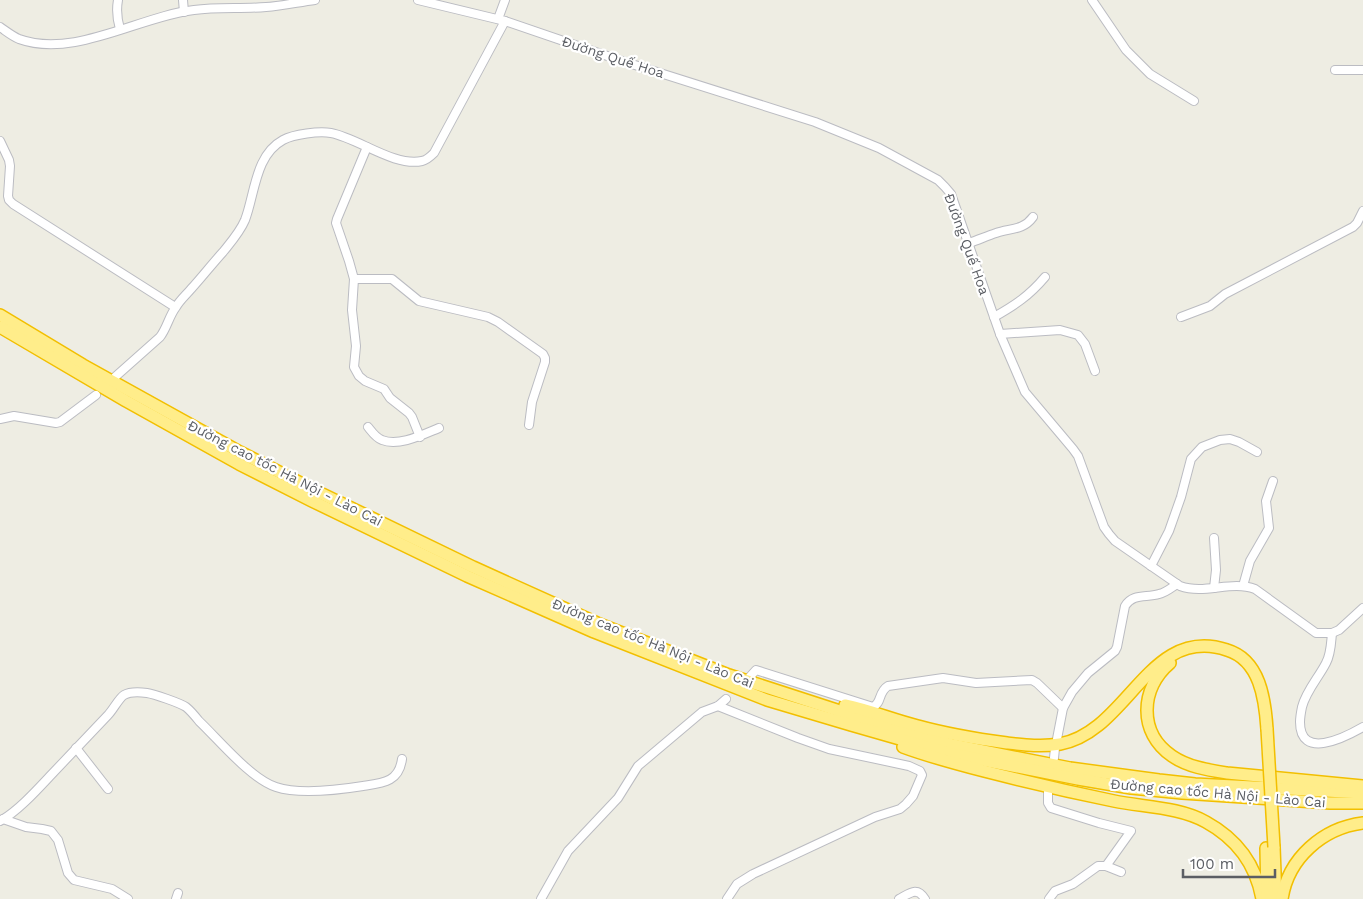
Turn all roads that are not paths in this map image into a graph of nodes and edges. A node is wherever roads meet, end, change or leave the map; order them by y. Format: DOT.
graph roads {
  1 [pos="118,0"];
  2 [pos="183,0"];
  3 [pos="315,0"];
  4 [pos="418,0"];
  5 [pos="505,0"];
  6 [pos="1092,0"];
  7 [pos="267,4"];
  8 [pos="184,12"];
  9 [pos="501,20"];
  10 [pos="120,30"];
  11 [pos="2,31"];
  12 [pos="1335,70"];
  13 [pos="1363,70"];
  14 [pos="1194,101"];
  15 [pos="0,141"];
  16 [pos="367,147"];
  17 [pos="1363,211"];
  18 [pos="1033,218"];
  19 [pos="969,243"];
  20 [pos="1045,277"];
  21 [pos="354,279"];
  22 [pos="175,308"];
  23 [pos="0,315"];
  24 [pos="994,317"];
  25 [pos="1181,317"];
  26 [pos="0,327"];
  27 [pos="1000,334"];
  28 [pos="1095,371"];
  29 [pos="115,377"];
  30 [pos="96,395"];
  31 [pos="0,419"];
  32 [pos="529,425"];
  33 [pos="368,427"];
  34 [pos="439,428"];
  35 [pos="420,437"];
  36 [pos="1257,452"];
  37 [pos="1273,481"];
  38 [pos="1214,538"];
  39 [pos="1151,566"];
  40 [pos="1177,584"];
  41 [pos="1243,586"];
  42 [pos="1214,588"];
  43 [pos="1363,608"];
  44 [pos="1332,633"];
  45 [pos="746,680"];
  46 [pos="787,694"];
  47 [pos="726,699"];
  48 [pos="718,706"];
  49 [pos="1063,708"];
  50 [pos="851,725"];
  51 [pos="1363,727"];
  52 [pos="1263,729"];
  53 [pos="1057,739"];
  54 [pos="76,748"];
  55 [pos="1055,748"];
  56 [pos="1054,758"];
  57 [pos="402,760"];
  58 [pos="1363,786"];
  59 [pos="108,789"];
  60 [pos="1048,792"];
  61 [pos="1363,793"];
  62 [pos="1363,803"];
  63 [pos="2,820"];
  64 [pos="1363,824"];
  65 [pos="1270,847"];
  66 [pos="1106,866"];
  67 [pos="1121,872"];
  68 [pos="128,899"];
  69 [pos="542,899"];
  70 [pos="727,899"];
  71 [pos="899,899"];
  72 [pos="925,899"];
  73 [pos="1049,899"];
  74 [pos="1262,899"];
  75 [pos="1267,899"];
  76 [pos="1276,899"];
  77 [pos="1282,899"];
  1 -- 10 [label="street"];
  2 -- 8 [label="street"];
  3 -- 7 [label="street"];
  4 -- 9 [label="street, Đường Quế Hoa"];
  5 -- 9 [label="street"];
  6 -- 14 [label="street"];
  7 -- 8 [label="street"];
  8 -- 10 [label="street"];
  9 -- 16 [label="street"];
  9 -- 19 [label="street, Đường Quế Hoa"];
  10 -- 11 [label="street"];
  12 -- 13 [label="street"];
  15 -- 22 [label="street"];
  16 -- 21 [label="street"];
  16 -- 22 [label="street"];
  17 -- 25 [label="street"];
  18 -- 19 [label="street"];
  19 -- 24 [label="street, Đường Quế Hoa"];
  20 -- 24 [label="street"];
  21 -- 32 [label="street"];
  21 -- 35 [label="street"];
  22 -- 29 [label="street"];
  23 -- 46 [label="highway, Đường cao tốc Hà Nội - Lào Cai"];
  24 -- 27 [label="street, Đường Quế Hoa"];
  26 -- 50 [label="highway, Đường cao tốc Hà Nội - Lào Cai"];
  27 -- 28 [label="street"];
  27 -- 39 [label="street, Đường Quế Hoa"];
  30 -- 31 [label="street"];
  33 -- 35 [label="street"];
  34 -- 35 [label="street"];
  36 -- 39 [label="street"];
  37 -- 41 [label="street"];
  38 -- 42 [label="street"];
  39 -- 40 [label="street, Đường Quế Hoa"];
  40 -- 42 [label="street, Đường Quế Hoa"];
  40 -- 49 [label="street"];
  41 -- 42 [label="street, Đường Quế Hoa"];
  41 -- 44 [label="street, Đường Quế Hoa"];
  43 -- 44 [label="street"];
  44 -- 51 [label="street"];
  45 -- 49 [label="street"];
  46 -- 52 [label="highway"];
  46 -- 61 [label="highway, Đường cao tốc Hà Nội - Lào Cai"];
  47 -- 48 [label="street"];
  48 -- 69 [label="street"];
  48 -- 70 [label="street"];
  49 -- 53 [label="street"];
  50 -- 62 [label="highway, Đường cao tốc Hà Nội - Lào Cai"];
  50 -- 74 [label="highway"];
  52 -- 58 [label="highway"];
  52 -- 65 [label="highway"];
  54 -- 57 [label="street"];
  54 -- 59 [label="street"];
  54 -- 63 [label="street"];
  55 -- 56 [label="street"];
  60 -- 66 [label="street"];
  63 -- 68 [label="street"];
  64 -- 77 [label="highway"];
  65 -- 75 [label="highway"];
  65 -- 76 [label="highway"];
  66 -- 67 [label="street"];
  66 -- 73 [label="street"];
  71 -- 72 [label="street"];
}
